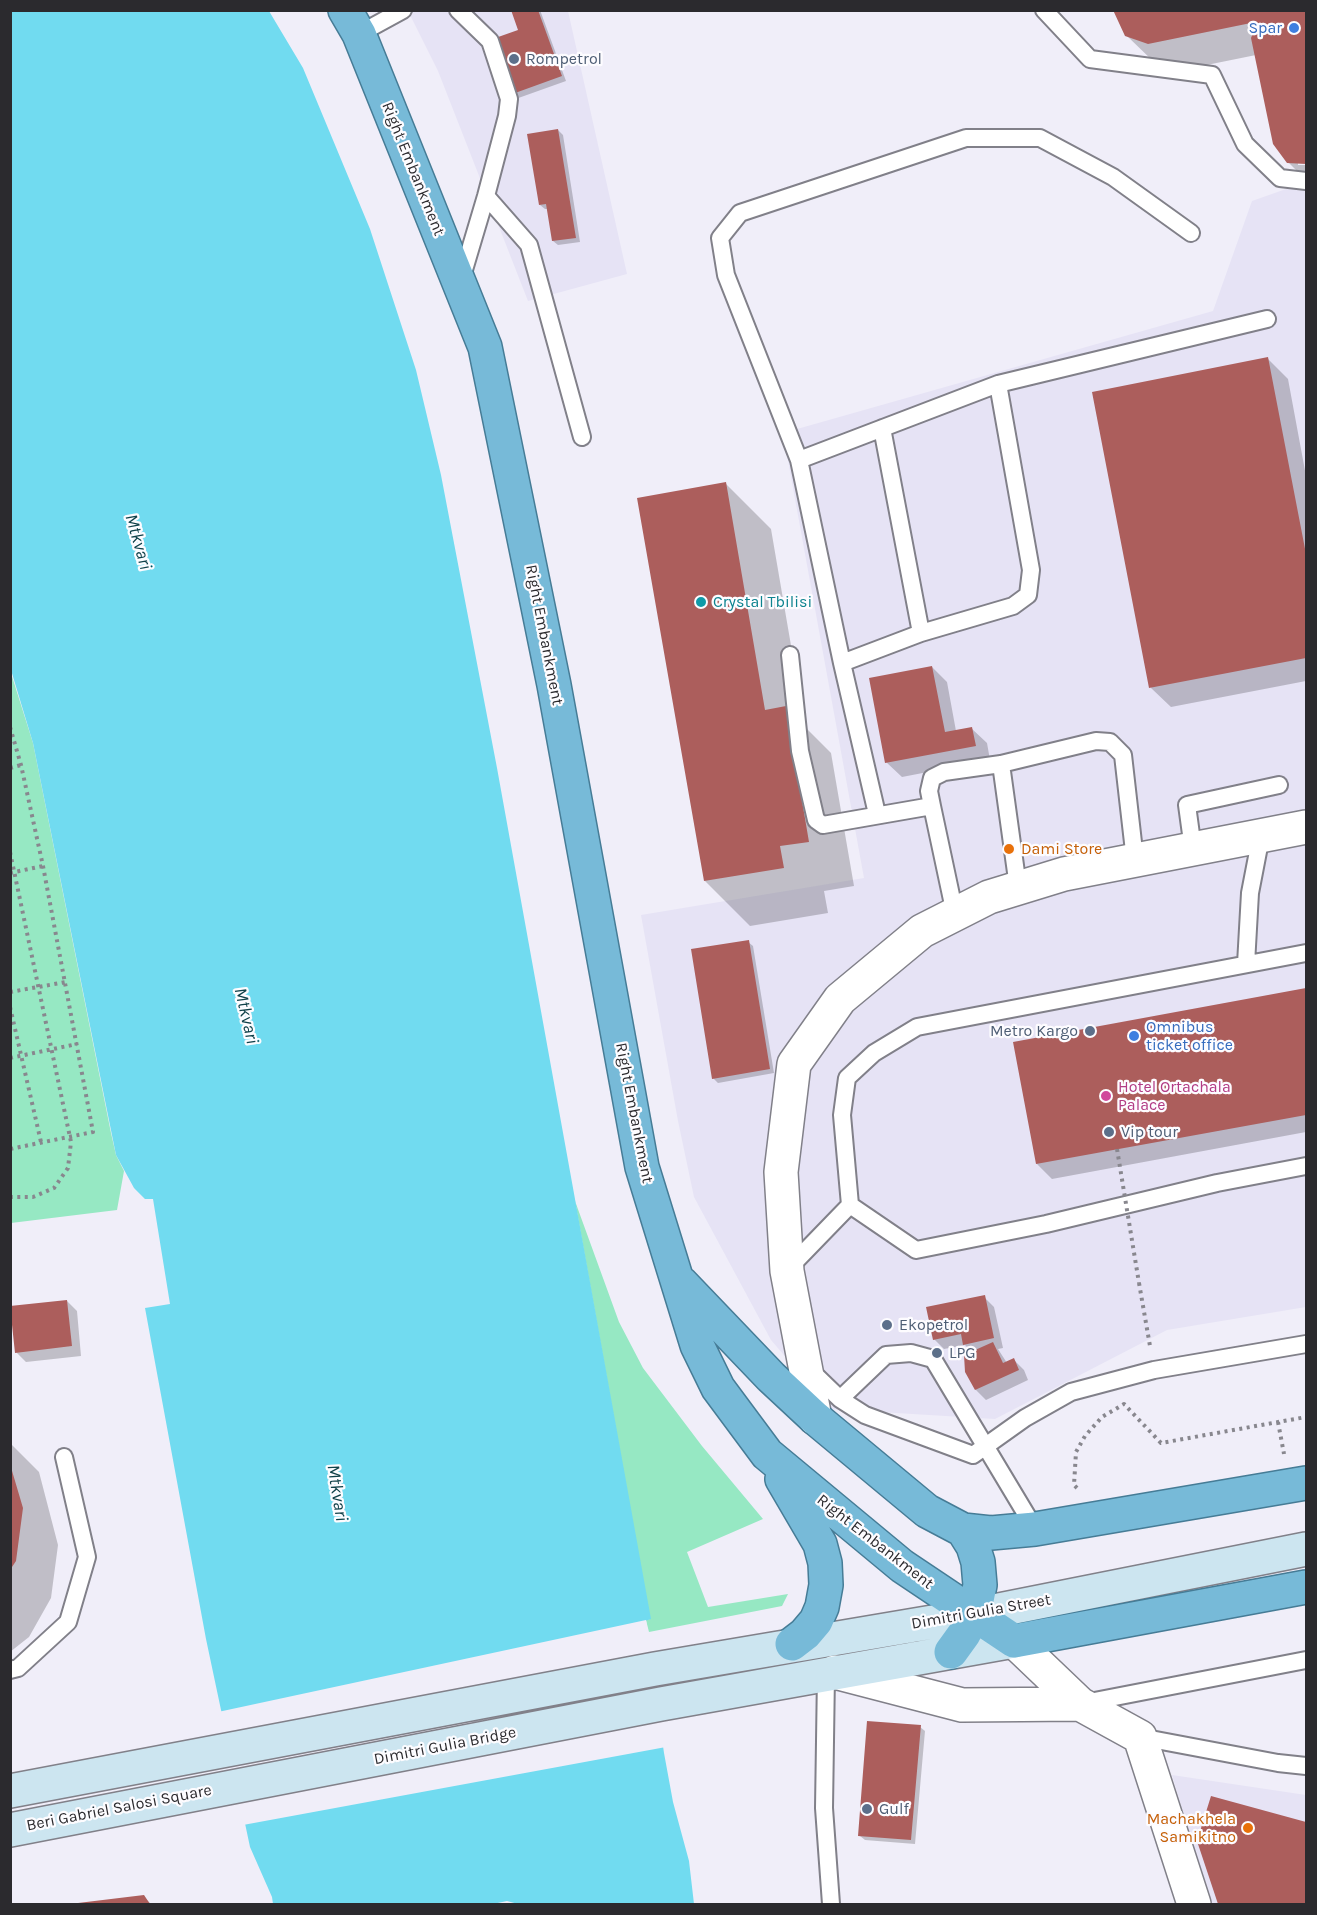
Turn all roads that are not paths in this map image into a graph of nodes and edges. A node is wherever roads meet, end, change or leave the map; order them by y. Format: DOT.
graph roads {
  1 [pos="403,10"];
  2 [pos="458,10"];
  3 [pos="1044,10"];
  4 [pos="352,22"];
  5 [pos="1306,181"];
  6 [pos="486,196"];
  7 [pos="1191,233"];
  8 [pos="459,284"];
  9 [pos="1267,319"];
  10 [pos="998,384"];
  11 [pos="882,429"];
  12 [pos="582,437"];
  13 [pos="799,460"];
  14 [pos="921,633"];
  15 [pos="790,656"];
  16 [pos="842,663"];
  17 [pos="1001,764"];
  18 [pos="1279,785"];
  19 [pos="932,806"];
  20 [pos="877,814"];
  21 [pos="1306,827"];
  22 [pos="1261,836"];
  23 [pos="1193,849"];
  24 [pos="1135,860"];
  25 [pos="1018,887"];
  26 [pos="955,914"];
  27 [pos="1306,953"];
  28 [pos="1246,964"];
  29 [pos="1306,1166"];
  30 [pos="850,1205"];
  31 [pos="678,1279"];
  32 [pos="788,1280"];
  33 [pos="1306,1344"];
  34 [pos="827,1408"];
  35 [pos="985,1447"];
  36 [pos="767,1454"];
  37 [pos="64,1457"];
  38 [pos="1306,1483"];
  39 [pos="1035,1529"];
  40 [pos="963,1530"];
  41 [pos="1306,1549"];
  42 [pos="1306,1587"];
  43 [pos="974,1615"];
  44 [pos="1014,1641"];
  45 [pos="792,1644"];
  46 [pos="951,1652"];
  47 [pos="1306,1660"];
  48 [pos="10,1670"];
  49 [pos="830,1673"];
  50 [pos="662,1704"];
  51 [pos="1080,1704"];
  52 [pos="1140,1737"];
  53 [pos="1306,1766"];
  54 [pos="228,1787"];
  55 [pos="10,1791"];
  56 [pos="10,1830"];
  57 [pos="831,1905"];
  58 [pos="1194,1905"];
  1 -- 4 [label="lane"];
  2 -- 6 [label="lane"];
  3 -- 5 [label="lane"];
  4 -- 8 [label="highway, Right Embankment"];
  6 -- 8 [label="lane"];
  6 -- 12 [label="lane"];
  7 -- 13 [label="lane"];
  8 -- 31 [label="highway, Right Embankment"];
  9 -- 10 [label="lane"];
  10 -- 11 [label="lane"];
  10 -- 14 [label="lane"];
  11 -- 13 [label="lane"];
  11 -- 14 [label="lane"];
  13 -- 16 [label="lane"];
  14 -- 16 [label="lane"];
  15 -- 20 [label="lane"];
  16 -- 20 [label="lane"];
  17 -- 19 [label="lane"];
  17 -- 24 [label="lane"];
  17 -- 25 [label="lane"];
  18 -- 23 [label="lane"];
  19 -- 20 [label="lane"];
  19 -- 26 [label="lane"];
  21 -- 22 [label="street"];
  22 -- 23 [label="street"];
  22 -- 28 [label="lane"];
  23 -- 24 [label="street"];
  24 -- 25 [label="street"];
  25 -- 26 [label="street"];
  26 -- 32 [label="street"];
  27 -- 28 [label="lane"];
  28 -- 30 [label="lane"];
  29 -- 30 [label="lane"];
  30 -- 32 [label="lane"];
  31 -- 34 [label="highway, Right Embankment"];
  31 -- 36 [label="highway, Right Embankment"];
  32 -- 34 [label="street"];
  33 -- 35 [label="lane"];
  34 -- 35 [label="lane"];
  34 -- 35 [label="lane"];
  34 -- 40 [label="highway, Right Embankment"];
  35 -- 39 [label="lane"];
  36 -- 43 [label="highway, Right Embankment"];
  36 -- 45 [label="highway"];
  37 -- 48 [label="lane"];
  38 -- 39 [label="highway"];
  39 -- 40 [label="highway"];
  40 -- 43 [label="highway"];
  41 -- 43 [label="main road, Dimitri Gulia Street"];
  42 -- 44 [label="highway, Dimitri Gulia Street"];
  43 -- 44 [label="highway, Right Embankment"];
  43 -- 45 [label="main road, Dimitri Gulia Street"];
  43 -- 46 [label="highway"];
  44 -- 46 [label="main road, Dimitri Gulia Street"];
  44 -- 51 [label="street"];
  45 -- 55 [label="main road, Dimitri Gulia Street"];
  46 -- 49 [label="main road, Dimitri Gulia Street"];
  47 -- 51 [label="lane"];
  49 -- 50 [label="main road, Dimitri Gulia Street"];
  49 -- 51 [label="street"];
  49 -- 57 [label="lane"];
  50 -- 54 [label="main road, Dimitri Gulia Bridge"];
  51 -- 52 [label="street"];
  52 -- 53 [label="lane"];
  52 -- 58 [label="street"];
  54 -- 56 [label="main road, Beri Gabriel Salosi Square"];
}
